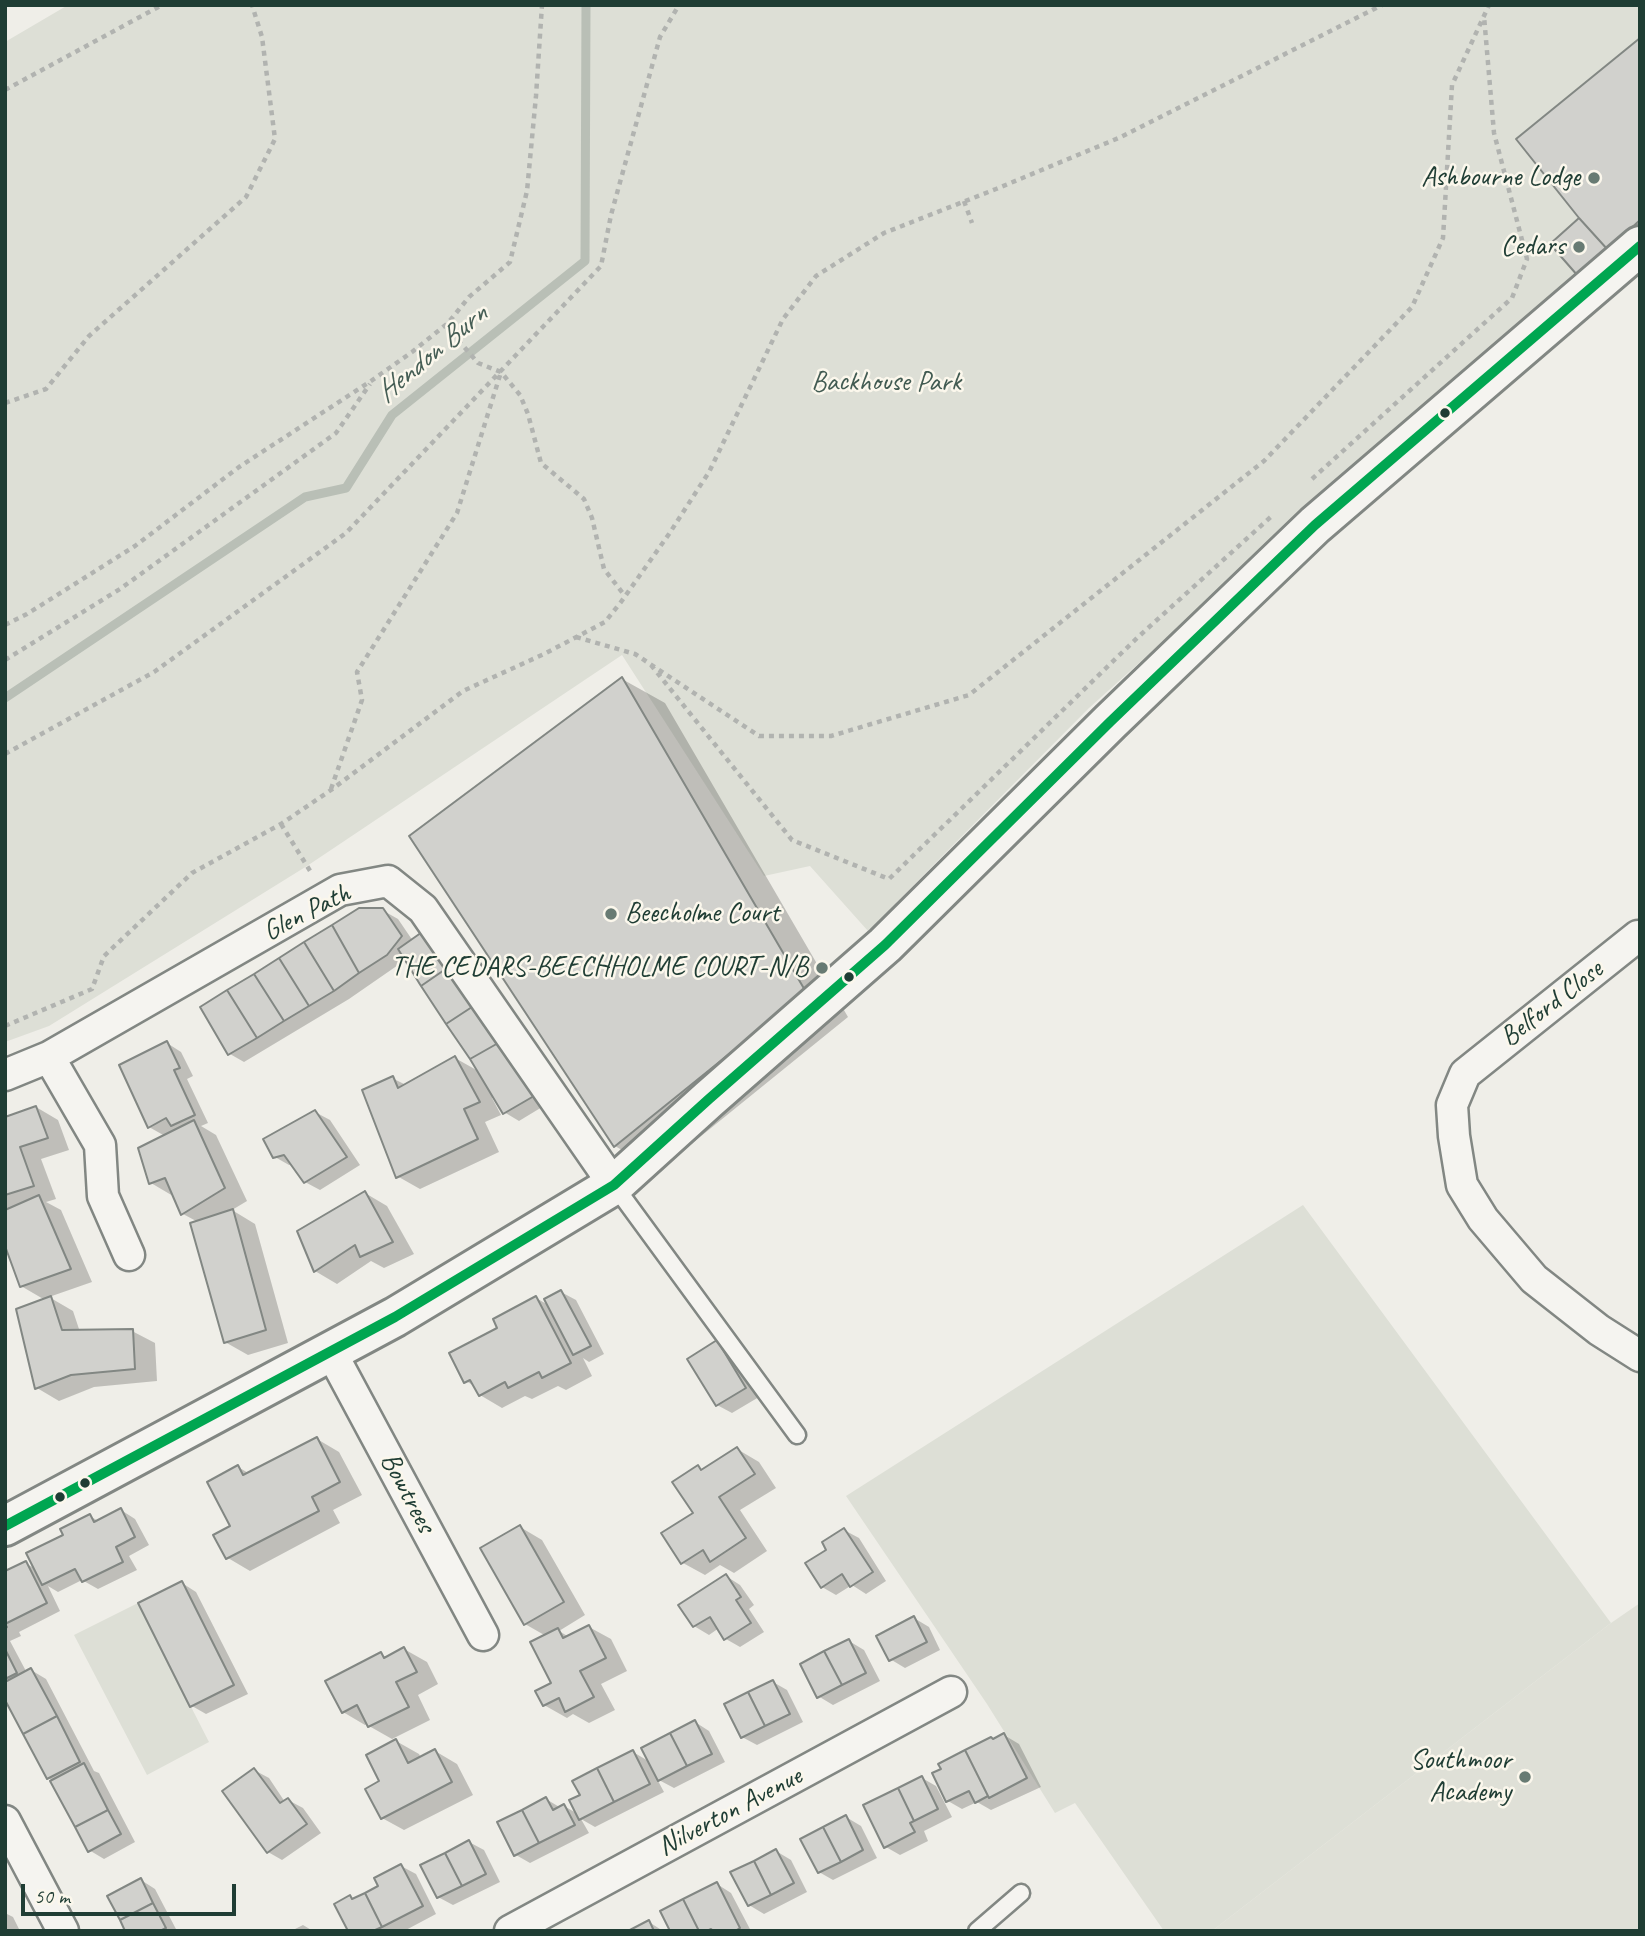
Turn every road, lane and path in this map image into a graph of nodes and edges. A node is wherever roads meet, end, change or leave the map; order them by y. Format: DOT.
graph roads {
  1 [pos="162,5"];
  2 [pos="252,5"];
  3 [pos="542,5"];
  4 [pos="679,5"];
  5 [pos="1382,5"];
  6 [pos="1489,5"];
  7 [pos="1484,16"];
  8 [pos="5,90"];
  9 [pos="964,201"];
  10 [pos="972,223"];
  11 [pos="1640,246"];
  12 [pos="448,323"];
  13 [pos="501,372"];
  14 [pos="372,381"];
  15 [pos="5,402"];
  16 [pos="1310,482"];
  17 [pos="1279,509"];
  18 [pos="625,596"];
  19 [pos="5,625"];
  20 [pos="576,637"];
  21 [pos="5,660"];
  22 [pos="651,665"];
  23 [pos="5,754"];
  24 [pos="331,790"];
  25 [pos="281,824"];
  26 [pos="329,897"];
  27 [pos="1640,938"];
  28 [pos="5,1026"];
  29 [pos="49,1056"];
  30 [pos="5,1074"];
  31 [pos="614,1185"];
  32 [pos="129,1255"];
  33 [pos="331,1352"];
  34 [pos="1640,1356"];
  35 [pos="797,1435"];
  36 [pos="5,1526"];
  37 [pos="483,1635"];
  38 [pos="951,1692"];
  39 [pos="5,1821"];
  40 [pos="1021,1893"];
  41 [pos="63,1931"];
  42 [pos="510,1931"];
  43 [pos="977,1931"];
  1 -- 8 [label="path"];
  2 -- 15 [label="path"];
  3 -- 12 [label="path"];
  4 -- 13 [label="path"];
  5 -- 9 [label="path"];
  6 -- 7 [label="path"];
  7 -- 16 [label="path"];
  7 -- 22 [label="path"];
  9 -- 10 [label="path"];
  9 -- 18 [label="path"];
  11 -- 31 [label="street"];
  12 -- 13 [label="path"];
  12 -- 14 [label="path"];
  13 -- 18 [label="path"];
  13 -- 23 [label="path"];
  13 -- 24 [label="path"];
  14 -- 19 [label="path"];
  14 -- 21 [label="path"];
  17 -- 22 [label="path"];
  18 -- 20 [label="path"];
  20 -- 22 [label="path"];
  20 -- 24 [label="path"];
  24 -- 25 [label="path"];
  25 -- 26 [label="path"];
  25 -- 28 [label="path"];
  26 -- 29 [label="street, Glen Path"];
  26 -- 31 [label="street, Glen Path"];
  27 -- 34 [label="street, Belford Close"];
  29 -- 30 [label="street, Glen Path"];
  29 -- 32 [label="street"];
  31 -- 33 [label="street"];
  31 -- 35 [label="lane"];
  33 -- 36 [label="street"];
  33 -- 37 [label="street, Bowtrees"];
  38 -- 42 [label="street, Nilverton Avenue"];
  39 -- 41 [label="street"];
  40 -- 43 [label="lane"];
}
